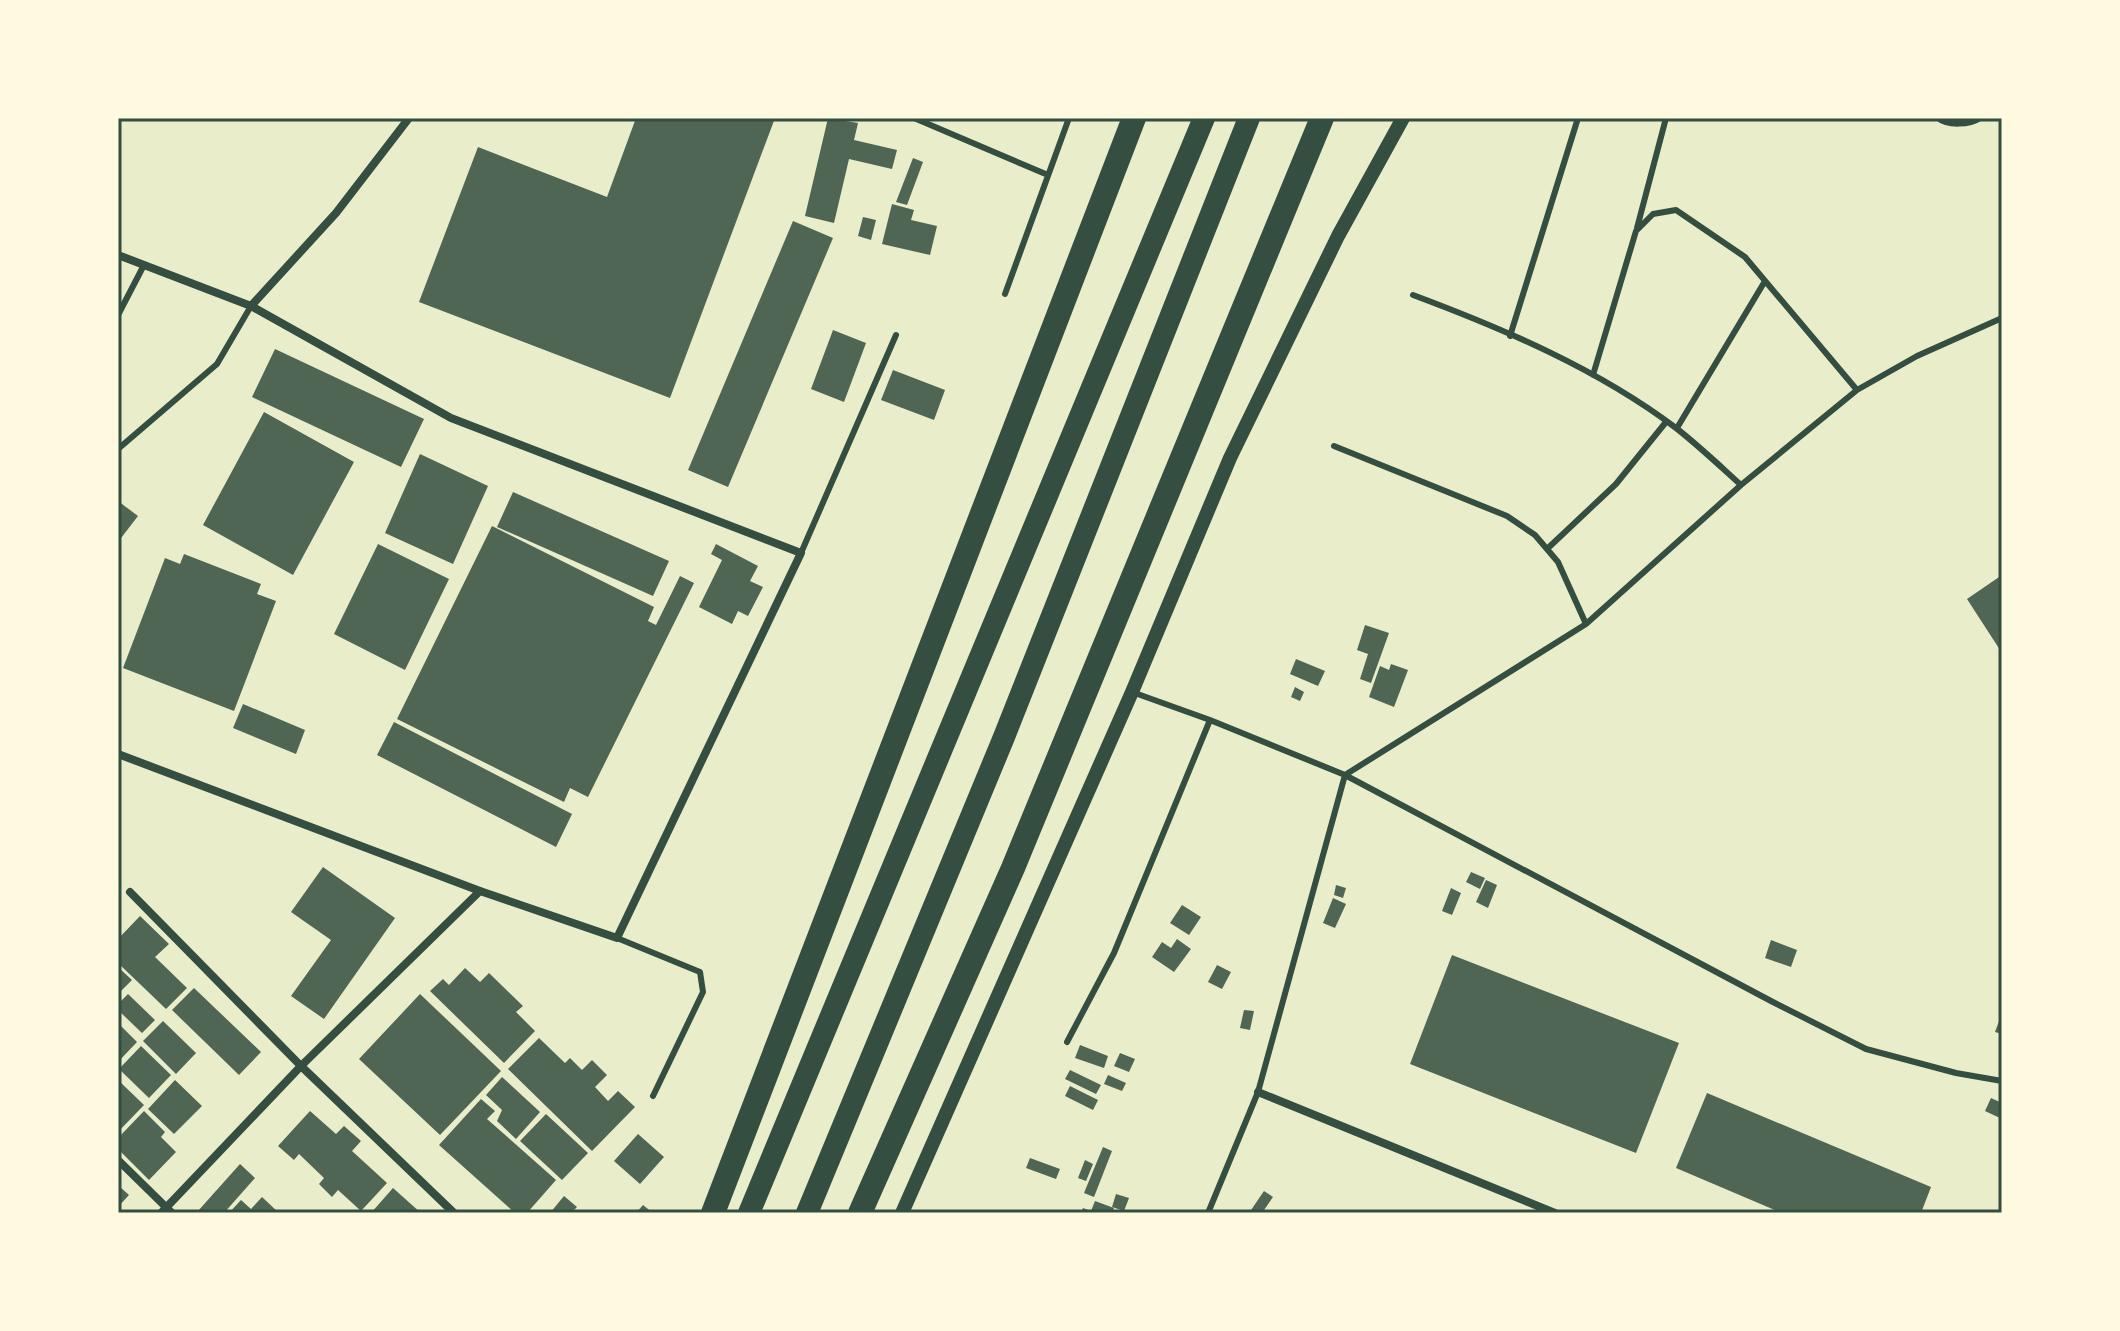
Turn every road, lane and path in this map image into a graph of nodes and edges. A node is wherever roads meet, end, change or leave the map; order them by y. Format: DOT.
graph roads {
  1 [pos="409,118"];
  2 [pos="914,118"];
  3 [pos="1069,118"];
  4 [pos="1134,118"];
  5 [pos="1204,118"];
  6 [pos="1249,118"];
  7 [pos="1322,118"];
  8 [pos="1403,118"];
  9 [pos="1578,118"];
  10 [pos="1666,118"];
  11 [pos="1938,118"];
  12 [pos="1980,118"];
  13 [pos="1048,175"];
  14 [pos="1636,231"];
  15 [pos="118,255"];
  16 [pos="144,265"];
  17 [pos="1765,281"];
  18 [pos="1005,294"];
  19 [pos="1413,295"];
  20 [pos="251,306"];
  21 [pos="118,315"];
  22 [pos="2002,318"];
  23 [pos="896,335"];
  24 [pos="1510,336"];
  25 [pos="1593,375"];
  26 [pos="1857,390"];
  27 [pos="1666,422"];
  28 [pos="1677,428"];
  29 [pos="1334,446"];
  30 [pos="118,449"];
  31 [pos="1741,485"];
  32 [pos="1547,549"];
  33 [pos="801,553"];
  34 [pos="1586,624"];
  35 [pos="1132,692"];
  36 [pos="1210,720"];
  37 [pos="118,754"];
  38 [pos="1345,775"];
  39 [pos="480,891"];
  40 [pos="130,892"];
  41 [pos="617,938"];
  42 [pos="1067,1042"];
  43 [pos="301,1066"];
  44 [pos="2002,1081"];
  45 [pos="1258,1092"];
  46 [pos="653,1096"];
  47 [pos="118,1160"];
  48 [pos="167,1211"];
  49 [pos="454,1213"];
  50 [pos="713,1213"];
  51 [pos="749,1213"];
  52 [pos="807,1213"];
  53 [pos="860,1213"];
  54 [pos="902,1213"];
  55 [pos="1208,1213"];
  56 [pos="1555,1213"];
  1 -- 20 [label="street"];
  2 -- 13 [label="lane"];
  3 -- 13 [label="lane"];
  4 -- 50 [label="highway"];
  5 -- 51 [label="highway"];
  6 -- 52 [label="highway"];
  7 -- 53 [label="highway"];
  8 -- 35 [label="street"];
  9 -- 24 [label="lane"];
  10 -- 14 [label="lane"];
  11 -- 12 [label="lane"];
  13 -- 18 [label="lane"];
  14 -- 17 [label="lane"];
  14 -- 25 [label="lane"];
  15 -- 16 [label="street"];
  16 -- 20 [label="street"];
  16 -- 21 [label="lane"];
  17 -- 26 [label="lane"];
  17 -- 28 [label="lane"];
  19 -- 24 [label="lane"];
  20 -- 30 [label="lane"];
  20 -- 33 [label="street"];
  22 -- 26 [label="lane"];
  23 -- 33 [label="lane"];
  24 -- 25 [label="lane"];
  25 -- 27 [label="lane"];
  26 -- 31 [label="lane"];
  27 -- 28 [label="lane"];
  27 -- 32 [label="lane"];
  28 -- 31 [label="lane"];
  29 -- 32 [label="lane"];
  31 -- 34 [label="lane"];
  32 -- 34 [label="lane"];
  33 -- 41 [label="street"];
  34 -- 38 [label="lane"];
  35 -- 36 [label="lane"];
  35 -- 54 [label="street"];
  36 -- 38 [label="lane"];
  36 -- 42 [label="lane"];
  37 -- 39 [label="street"];
  38 -- 44 [label="lane"];
  38 -- 45 [label="lane"];
  39 -- 41 [label="street"];
  39 -- 43 [label="street"];
  40 -- 43 [label="street"];
  41 -- 46 [label="lane"];
  43 -- 48 [label="street"];
  43 -- 49 [label="street"];
  45 -- 55 [label="lane"];
  45 -- 56 [label="street"];
  47 -- 48 [label="street"];
}
